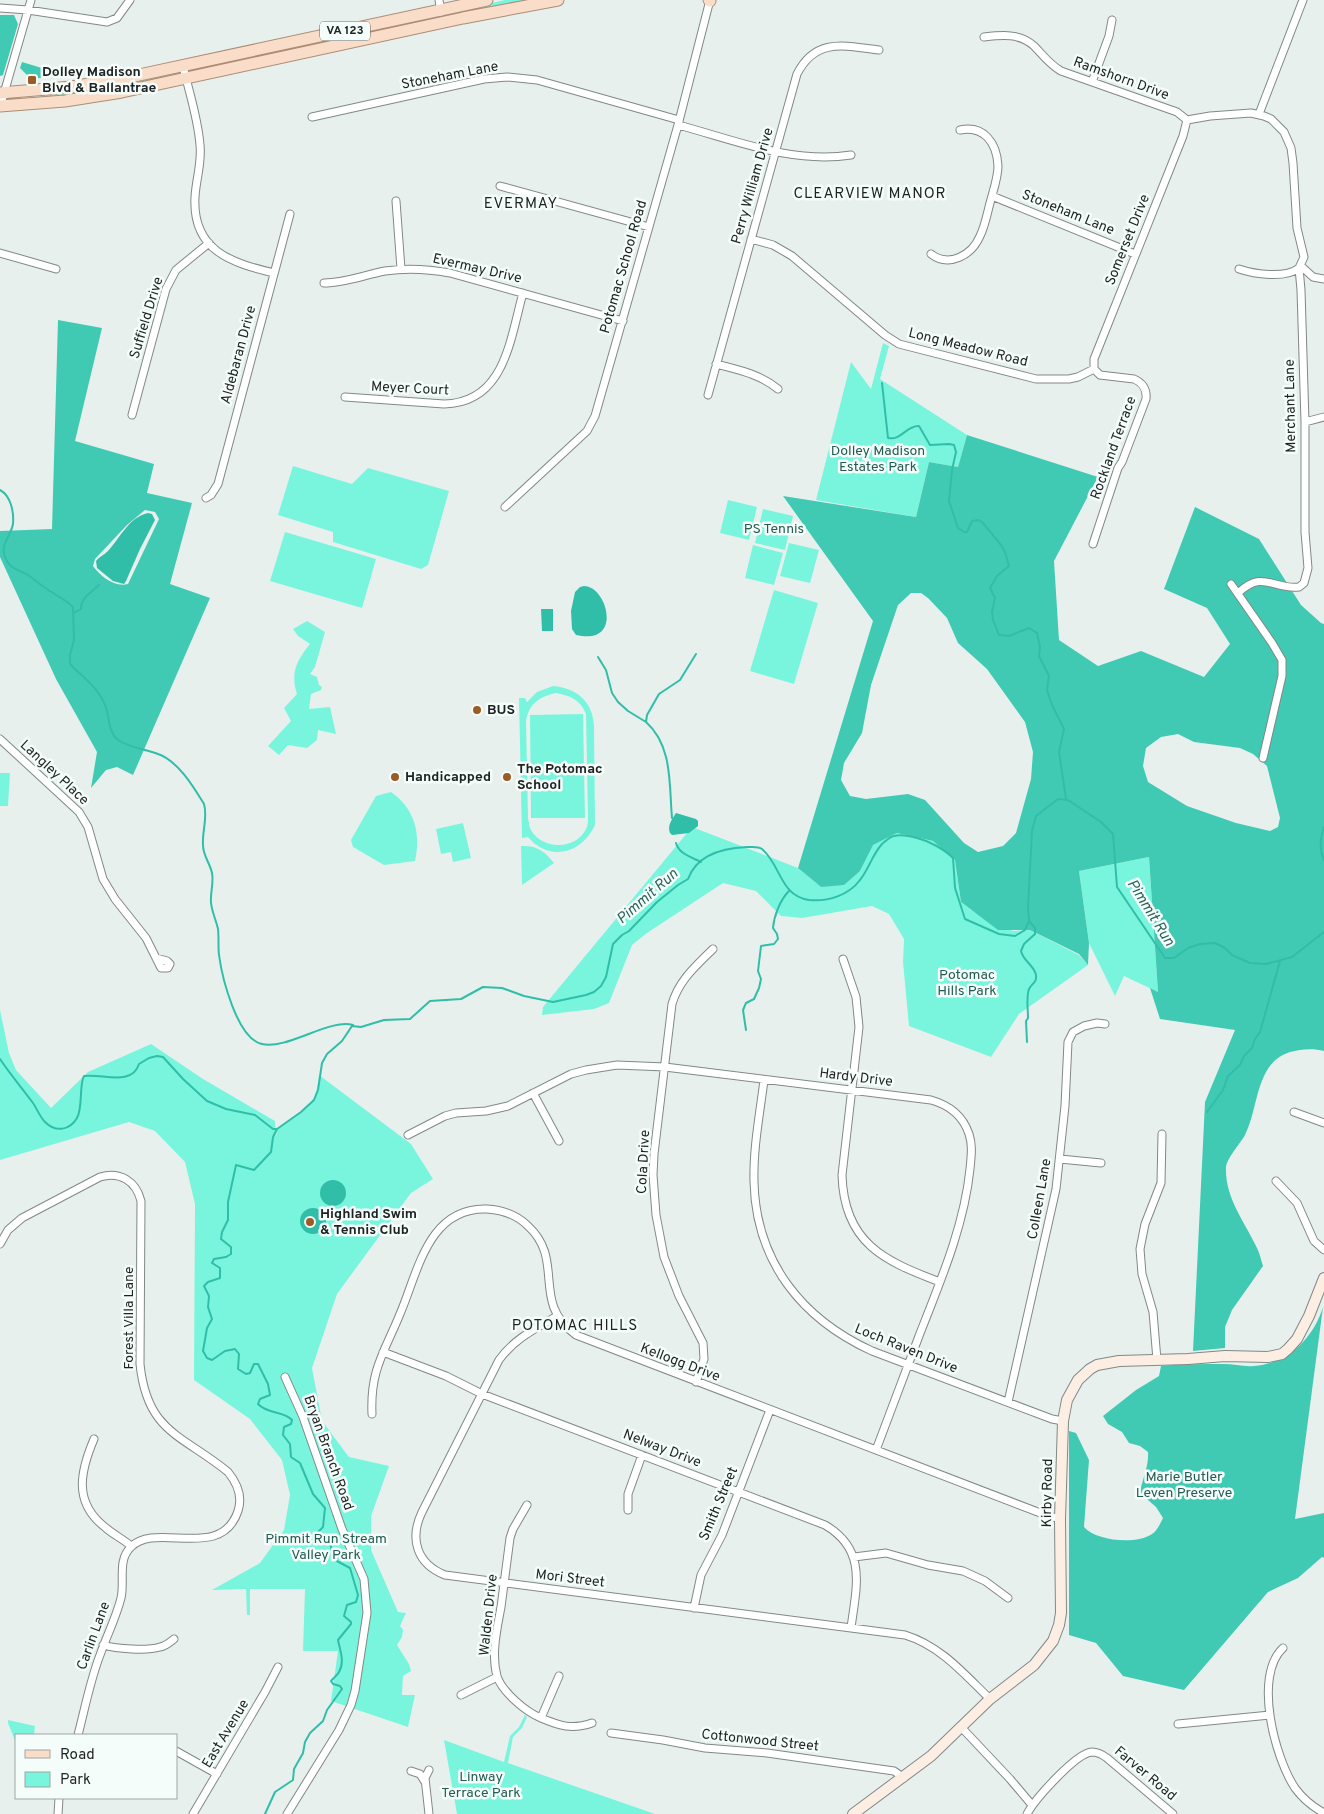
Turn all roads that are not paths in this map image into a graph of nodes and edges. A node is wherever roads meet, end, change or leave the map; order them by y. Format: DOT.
graph roads {
  1 [pos="31,0"];
  2 [pos="130,0"];
  3 [pos="487,0"];
  4 [pos="558,0"];
  5 [pos="710,0"];
  6 [pos="1304,0"];
  7 [pos="440,5"];
  8 [pos="0,8"];
  9 [pos="28,10"];
  10 [pos="1112,20"];
  11 [pos="443,22"];
  12 [pos="984,36"];
  13 [pos="879,50"];
  14 [pos="183,66"];
  15 [pos="186,78"];
  16 [pos="1092,82"];
  17 [pos="2,93"];
  18 [pos="0,106"];
  19 [pos="1259,114"];
  20 [pos="312,117"];
  21 [pos="1187,120"];
  22 [pos="678,122"];
  23 [pos="960,130"];
  24 [pos="776,152"];
  25 [pos="851,155"];
  26 [pos="500,186"];
  27 [pos="992,196"];
  28 [pos="396,201"];
  29 [pos="290,214"];
  30 [pos="649,227"];
  31 [pos="751,238"];
  32 [pos="209,243"];
  33 [pos="0,253"];
  34 [pos="931,254"];
  35 [pos="1135,254"];
  36 [pos="1300,267"];
  37 [pos="56,269"];
  38 [pos="1239,269"];
  39 [pos="401,270"];
  40 [pos="274,273"];
  41 [pos="1324,280"];
  42 [pos="324,283"];
  43 [pos="523,293"];
  44 [pos="622,320"];
  45 [pos="716,364"];
  46 [pos="1094,369"];
  47 [pos="778,389"];
  48 [pos="708,395"];
  49 [pos="345,397"];
  50 [pos="132,416"];
  51 [pos="1324,417"];
  52 [pos="1305,422"];
  53 [pos="206,498"];
  54 [pos="505,507"];
  55 [pos="1094,544"];
  56 [pos="1230,584"];
  57 [pos="1238,593"];
  58 [pos="0,739"];
  59 [pos="1263,758"];
  60 [pos="713,949"];
  61 [pos="156,958"];
  62 [pos="842,959"];
  63 [pos="1105,1024"];
  64 [pos="665,1067"];
  65 [pos="764,1080"];
  66 [pos="852,1090"];
  67 [pos="533,1094"];
  68 [pos="1294,1112"];
  69 [pos="1324,1122"];
  70 [pos="1162,1134"];
  71 [pos="408,1135"];
  72 [pos="559,1141"];
  73 [pos="1060,1159"];
  74 [pos="1101,1163"];
  75 [pos="1276,1181"];
  76 [pos="0,1244"];
  77 [pos="1324,1250"];
  78 [pos="1324,1278"];
  79 [pos="940,1282"];
  80 [pos="556,1316"];
  81 [pos="383,1352"];
  82 [pos="1157,1360"];
  83 [pos="908,1365"];
  84 [pos="286,1377"];
  85 [pos="696,1382"];
  86 [pos="482,1394"];
  87 [pos="1008,1402"];
  88 [pos="770,1410"];
  89 [pos="372,1414"];
  90 [pos="1063,1421"];
  91 [pos="94,1439"];
  92 [pos="876,1450"];
  93 [pos="642,1455"];
  94 [pos="739,1492"];
  95 [pos="528,1505"];
  96 [pos="628,1510"];
  97 [pos="1060,1519"];
  98 [pos="131,1546"];
  99 [pos="854,1557"];
  100 [pos="504,1583"];
  101 [pos="1008,1598"];
  102 [pos="694,1608"];
  103 [pos="851,1628"];
  104 [pos="174,1639"];
  105 [pos="104,1645"];
  106 [pos="1283,1648"];
  107 [pos="278,1666"];
  108 [pos="559,1676"];
  109 [pos="498,1677"];
  110 [pos="461,1695"];
  111 [pos="990,1699"];
  112 [pos="1270,1715"];
  113 [pos="541,1718"];
  114 [pos="592,1724"];
  115 [pos="1178,1724"];
  116 [pos="961,1727"];
  117 [pos="611,1733"];
  118 [pos="78,1734"];
  119 [pos="178,1751"];
  120 [pos="429,1770"];
  121 [pos="411,1771"];
  122 [pos="217,1774"];
  123 [pos="904,1778"];
  124 [pos="426,1782"];
  125 [pos="60,1799"];
  126 [pos="1032,1806"];
  127 [pos="1324,1813"];
  128 [pos="58,1814"];
  129 [pos="193,1814"];
  130 [pos="287,1814"];
  131 [pos="428,1814"];
  132 [pos="853,1814"];
  133 [pos="1027,1814"];
  134 [pos="1173,1814"];
  1 -- 9 [label="street"];
  2 -- 9 [label="street"];
  3 -- 7 [label="main road, VA 123"];
  4 -- 11 [label="main road, VA 123"];
  5 -- 22 [label="street, Potomac School Road"];
  6 -- 19 [label="street"];
  7 -- 11 [label="street"];
  7 -- 14 [label="main road, VA 123"];
  8 -- 9 [label="street"];
  9 -- 17 [label="street"];
  10 -- 16 [label="street"];
  11 -- 15 [label="main road, VA 123"];
  12 -- 16 [label="street, Ramshorn Drive"];
  13 -- 24 [label="street, Perry William Drive"];
  14 -- 15 [label="street"];
  14 -- 17 [label="main road, VA 123"];
  15 -- 18 [label="main road, VA 123"];
  15 -- 32 [label="street"];
  16 -- 21 [label="street, Ramshorn Drive"];
  17 -- 18 [label="street"];
  19 -- 21 [label="street"];
  19 -- 36 [label="street, Merchant Lane"];
  20 -- 22 [label="street, Stoneham Lane"];
  21 -- 35 [label="street, Somerset Drive"];
  22 -- 24 [label="street, Stoneham Lane"];
  22 -- 30 [label="street, Potomac School Road"];
  23 -- 27 [label="street"];
  24 -- 25 [label="street, Stoneham Lane"];
  24 -- 31 [label="street, Perry William Drive"];
  26 -- 30 [label="street"];
  27 -- 34 [label="street"];
  27 -- 35 [label="street, Stoneham Lane"];
  28 -- 39 [label="street"];
  29 -- 40 [label="street, Aldebaran Drive"];
  30 -- 44 [label="street, Potomac School Road"];
  31 -- 45 [label="street, Perry William Drive"];
  31 -- 46 [label="street, Long Meadow Road"];
  32 -- 40 [label="street"];
  32 -- 50 [label="street, Suffield Drive"];
  33 -- 37 [label="street"];
  35 -- 46 [label="street, Somerset Drive"];
  36 -- 38 [label="street"];
  36 -- 41 [label="street"];
  36 -- 52 [label="street, Merchant Lane"];
  39 -- 42 [label="street, Evermay Drive"];
  39 -- 43 [label="street, Evermay Drive"];
  40 -- 53 [label="street, Aldebaran Drive"];
  43 -- 44 [label="street, Evermay Drive"];
  43 -- 49 [label="street, Meyer Court"];
  44 -- 54 [label="street, Potomac School Road"];
  45 -- 47 [label="street"];
  45 -- 48 [label="street, Perry William Drive"];
  46 -- 55 [label="street, Rockland Terrace"];
  51 -- 52 [label="street"];
  52 -- 57 [label="street, Merchant Lane"];
  56 -- 57 [label="street"];
  57 -- 59 [label="street"];
  58 -- 61 [label="street, Langley Place"];
  60 -- 64 [label="street, Cola Drive"];
  62 -- 66 [label="street"];
  63 -- 73 [label="street, Colleen Lane"];
  64 -- 65 [label="street, Hardy Drive"];
  64 -- 67 [label="street, Hardy Drive"];
  64 -- 85 [label="street, Cola Drive"];
  65 -- 66 [label="street, Hardy Drive"];
  65 -- 83 [label="street, Loch Raven Drive"];
  66 -- 79 [label="street"];
  66 -- 79 [label="street, Hardy Drive"];
  67 -- 71 [label="street, Hardy Drive"];
  67 -- 72 [label="street"];
  68 -- 69 [label="street"];
  70 -- 82 [label="street"];
  73 -- 74 [label="street"];
  73 -- 87 [label="street, Colleen Lane"];
  75 -- 77 [label="street"];
  76 -- 98 [label="street, Forest Villa Lane"];
  78 -- 82 [label="main road, Kirby Road"];
  79 -- 83 [label="street, Hardy Drive"];
  80 -- 81 [label="street"];
  80 -- 85 [label="street, Kellogg Drive"];
  80 -- 86 [label="street, Mori Street"];
  81 -- 86 [label="street, Nelway Drive"];
  81 -- 89 [label="street"];
  82 -- 90 [label="main road, Kirby Road"];
  83 -- 87 [label="street, Loch Raven Drive"];
  83 -- 92 [label="street, Hardy Drive"];
  84 -- 130 [label="street, Bryan Branch Road"];
  85 -- 88 [label="street, Kellogg Drive"];
  86 -- 93 [label="street, Nelway Drive"];
  86 -- 100 [label="street, Mori Street"];
  87 -- 90 [label="street, Loch Raven Drive"];
  88 -- 92 [label="street, Kellogg Drive"];
  88 -- 94 [label="street, Smith Street"];
  90 -- 97 [label="main road, Kirby Road"];
  91 -- 98 [label="street"];
  92 -- 97 [label="street, Kellogg Drive"];
  93 -- 94 [label="street, Nelway Drive"];
  93 -- 96 [label="street"];
  94 -- 99 [label="street, Nelway Drive"];
  94 -- 102 [label="street, Smith Street"];
  95 -- 100 [label="street, Walden Drive"];
  97 -- 111 [label="main road, Kirby Road"];
  98 -- 105 [label="street, Carlin Lane"];
  99 -- 101 [label="street"];
  99 -- 103 [label="street, Nelway Drive"];
  100 -- 102 [label="street, Mori Street"];
  100 -- 109 [label="street, Walden Drive"];
  102 -- 103 [label="street, Mori Street"];
  103 -- 111 [label="street, Mori Street"];
  104 -- 105 [label="street"];
  105 -- 118 [label="street, Carlin Lane"];
  106 -- 112 [label="street"];
  107 -- 122 [label="street, East Avenue"];
  108 -- 113 [label="street"];
  109 -- 110 [label="street"];
  109 -- 113 [label="street"];
  111 -- 116 [label="main road, Kirby Road"];
  112 -- 115 [label="street"];
  112 -- 127 [label="street"];
  113 -- 114 [label="street"];
  116 -- 123 [label="main road, Kirby Road"];
  116 -- 126 [label="street"];
  117 -- 123 [label="street, Cottonwood Street"];
  119 -- 122 [label="street"];
  120 -- 124 [label="street"];
  121 -- 124 [label="street"];
  122 -- 129 [label="street, East Avenue"];
  123 -- 132 [label="main road, Kirby Road"];
  124 -- 131 [label="street"];
  125 -- 128 [label="street"];
  126 -- 133 [label="street"];
  126 -- 134 [label="street, Farver Road"];
}
